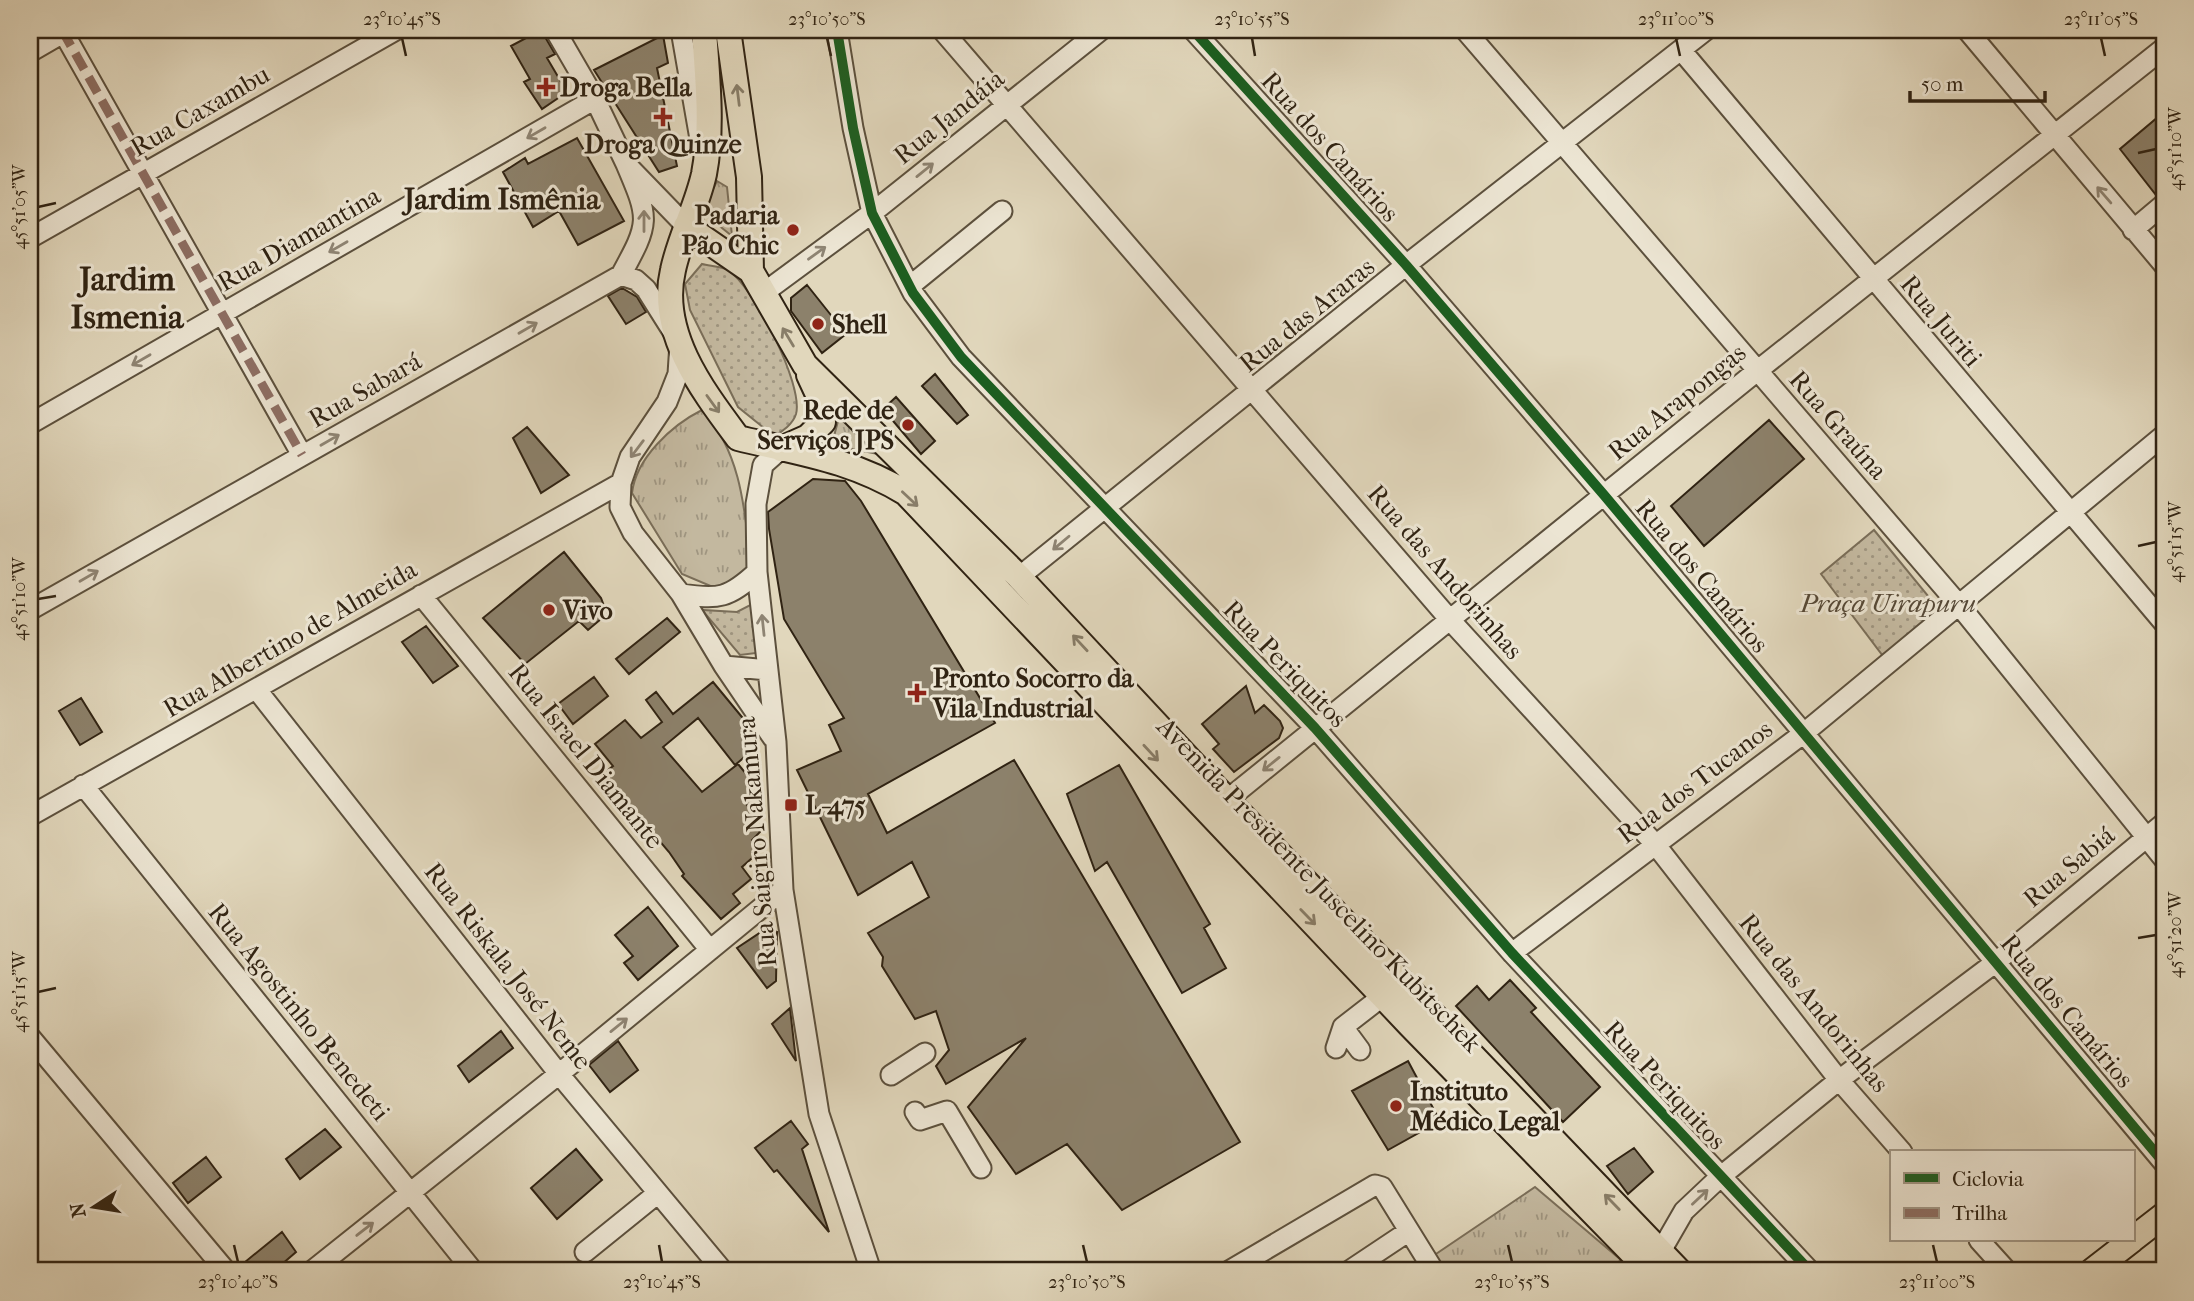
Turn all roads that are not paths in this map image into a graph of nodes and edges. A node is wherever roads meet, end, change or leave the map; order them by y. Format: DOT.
graph roads {
  1 [pos="396,30"];
  2 [pos="555,30"];
  3 [pos="681,30"];
  4 [pos="705,30"];
  5 [pos="728,30"];
  6 [pos="837,30"];
  7 [pos="942,30"];
  8 [pos="1101,30"];
  9 [pos="1193,30"];
  10 [pos="1465,30"];
  11 [pos="1706,30"];
  12 [pos="1967,30"];
  13 [pos="65,31"];
  14 [pos="2164,48"];
  15 [pos="1681,50"];
  16 [pos="30,52"];
  17 [pos="595,99"];
  18 [pos="1005,105"];
  19 [pos="2054,136"];
  20 [pos="1561,144"];
  21 [pos="626,164"];
  22 [pos="142,174"];
  23 [pos="704,174"];
  24 [pos="2164,204"];
  25 [pos="1002,211"];
  26 [pos="872,213"];
  27 [pos="686,226"];
  28 [pos="2133,230"];
  29 [pos="30,238"];
  30 [pos="1406,265"];
  31 [pos="2164,265"];
  32 [pos="751,271"];
  33 [pos="621,275"];
  34 [pos="1871,280"];
  35 [pos="910,286"];
  36 [pos="762,293"];
  37 [pos="223,313"];
  38 [pos="680,343"];
  39 [pos="805,365"];
  40 [pos="1757,371"];
  41 [pos="1251,388"];
  42 [pos="30,424"];
  43 [pos="2164,435"];
  44 [pos="781,449"];
  45 [pos="302,455"];
  46 [pos="621,483"];
  47 [pos="1604,495"];
  48 [pos="620,507"];
  49 [pos="1103,508"];
  50 [pos="576,510"];
  51 [pos="2069,512"];
  52 [pos="757,572"];
  53 [pos="1019,577"];
  54 [pos="681,594"];
  55 [pos="421,595"];
  56 [pos="1959,605"];
  57 [pos="30,610"];
  58 [pos="1451,621"];
  59 [pos="2164,623"];
  60 [pos="724,666"];
  61 [pos="768,670"];
  62 [pos="257,690"];
  63 [pos="1315,728"];
  64 [pos="1804,733"];
  65 [pos="776,742"];
  66 [pos="83,785"];
  67 [pos="1227,800"];
  68 [pos="30,816"];
  69 [pos="2164,823"];
  70 [pos="2145,839"];
  71 [pos="1655,844"];
  72 [pos="2164,859"];
  73 [pos="783,890"];
  74 [pos="710,950"];
  75 [pos="1512,953"];
  76 [pos="1996,962"];
  77 [pos="1383,996"];
  78 [pos="1343,1027"];
  79 [pos="30,1037"];
  80 [pos="1336,1048"];
  81 [pos="1360,1050"];
  82 [pos="925,1053"];
  83 [pos="559,1074"];
  84 [pos="891,1074"];
  85 [pos="1839,1080"];
  86 [pos="915,1112"];
  87 [pos="1900,1150"];
  88 [pos="2164,1163"];
  89 [pos="981,1168"];
  90 [pos="1720,1177"];
  91 [pos="411,1193"];
  92 [pos="658,1193"];
  93 [pos="2164,1215"];
  94 [pos="1409,1231"];
  95 [pos="2134,1239"];
  96 [pos="1981,1242"];
  97 [pos="2130,1242"];
  98 [pos="585,1252"];
  99 [pos="1653,1264"];
  100 [pos="226,1271"];
  101 [pos="312,1271"];
  102 [pos="473,1271"];
  103 [pos="723,1271"];
  104 [pos="870,1271"];
  105 [pos="1229,1271"];
  106 [pos="1349,1271"];
  107 [pos="1434,1271"];
  108 [pos="1679,1271"];
  109 [pos="1810,1271"];
  110 [pos="2007,1271"];
  111 [pos="2092,1271"];
  1 -- 22 [label="street, Rua Caxambu"];
  2 -- 17 [label="street"];
  3 -- 23 [label="street"];
  4 -- 23 [label="main road, Avenida Presidente Juscelino Kubitschek"];
  32 -- 5 [label="main road, Avenida Presidente Juscelino Kubitschek, one-way"];
  6 -- 26 [label="street, Rua Periquitos"];
  7 -- 18 [label="street, Rua das Andorinhas"];
  8 -- 18 [label="street, Rua Jandáia"];
  9 -- 30 [label="street, Rua dos Canários"];
  10 -- 20 [label="street, Rua Graúna"];
  11 -- 15 [label="street, Rua das Araras"];
  12 -- 19 [label="street"];
  13 -- 16 [label="street"];
  13 -- 22 [label="street"];
  14 -- 19 [label="street, Rua Arapongas"];
  15 -- 20 [label="street, Rua das Araras"];
  15 -- 34 [label="street, Rua Juriti"];
  17 -- 21 [label="street"];
  17 -- 37 [label="street, Rua Diamantina, one-way"];
  26 -- 18 [label="street, Rua Jandáia, one-way"];
  18 -- 41 [label="street, Rua das Andorinhas"];
  28 -- 19 [label="street, one-way"];
  19 -- 34 [label="street, Rua Arapongas"];
  20 -- 30 [label="street, Rua das Araras"];
  20 -- 40 [label="street, Rua Graúna"];
  21 -- 27 [label="street"];
  33 -- 21 [label="street, one-way"];
  22 -- 29 [label="street, Rua Caxambu"];
  22 -- 37 [label="street"];
  23 -- 27 [label="main road, Avenida Presidente Juscelino Kubitschek"];
  24 -- 28 [label="street"];
  25 -- 35 [label="street"];
  26 -- 35 [label="street, Rua Periquitos"];
  36 -- 26 [label="street, Rua Jandáia, one-way"];
  27 -- 32 [label="main road"];
  27 -- 38 [label="main road, Avenida Presidente Juscelino Kubitschek"];
  28 -- 31 [label="street"];
  30 -- 41 [label="street, Rua das Araras"];
  30 -- 47 [label="street, Rua dos Canários"];
  32 -- 36 [label="main road, Avenida Presidente Juscelino Kubitschek"];
  33 -- 38 [label="street"];
  45 -- 33 [label="street, Rua Sabará, one-way"];
  34 -- 40 [label="street, Rua Arapongas"];
  34 -- 51 [label="street, Rua Juriti"];
  35 -- 49 [label="street, Rua Periquitos"];
  39 -- 36 [label="main road, Avenida Presidente Juscelino Kubitschek, one-way"];
  37 -- 42 [label="street, Rua Diamantina, one-way"];
  37 -- 45 [label="street"];
  38 -- 44 [label="main road, Avenida Presidente Juscelino Kubitschek, one-way"];
  38 -- 46 [label="street, one-way"];
  39 -- 44 [label="main road"];
  39 -- 53 [label="main road, Avenida Presidente Juscelino Kubitschek"];
  40 -- 47 [label="street, Rua Arapongas"];
  40 -- 56 [label="street, Rua Graúna"];
  41 -- 49 [label="street, Rua das Araras"];
  41 -- 58 [label="street, Rua das Andorinhas"];
  43 -- 51 [label="street, Rua dos Tucanos"];
  44 -- 52 [label="street, Rua Saigiro Nakamura"];
  44 -- 77 [label="main road, Avenida Presidente Juscelino Kubitschek, one-way"];
  57 -- 45 [label="street, Rua Sabará, one-way"];
  46 -- 48 [label="street"];
  46 -- 50 [label="street, Rua Albertino de Almeida"];
  47 -- 58 [label="street, Rua Arapongas"];
  47 -- 64 [label="street, Rua dos Canários"];
  48 -- 50 [label="street, Rua Albertino de Almeida"];
  48 -- 54 [label="street"];
  49 -- 53 [label="street, Rua das Araras, one-way"];
  49 -- 63 [label="street, Rua Periquitos"];
  50 -- 55 [label="street, Rua Albertino de Almeida"];
  51 -- 56 [label="street, Rua dos Tucanos"];
  51 -- 59 [label="street, Rua Juriti"];
  52 -- 54 [label="street"];
  61 -- 52 [label="street, Rua Saigiro Nakamura, one-way"];
  67 -- 53 [label="main road, Avenida Presidente Juscelino Kubitschek, one-way"];
  54 -- 60 [label="street"];
  55 -- 62 [label="street, Rua Albertino de Almeida"];
  55 -- 74 [label="street, Rua Israel Diamante"];
  56 -- 64 [label="street, Rua dos Tucanos"];
  56 -- 70 [label="street, Rua Graúna"];
  58 -- 63 [label="street, Rua Arapongas"];
  58 -- 71 [label="street, Rua das Andorinhas"];
  60 -- 61 [label="street"];
  60 -- 65 [label="street"];
  61 -- 65 [label="street, Rua Saigiro Nakamura"];
  62 -- 66 [label="street, Rua Albertino de Almeida"];
  62 -- 83 [label="street, Rua Riskala José Neme"];
  63 -- 67 [label="street, Rua Arapongas, one-way"];
  63 -- 75 [label="street, Rua Periquitos"];
  64 -- 71 [label="street, Rua dos Tucanos"];
  64 -- 76 [label="street, Rua dos Canários"];
  65 -- 73 [label="street, Rua Saigiro Nakamura"];
  66 -- 68 [label="street, Rua Albertino de Almeida"];
  66 -- 91 [label="street, Rua Agostinho Benedeti"];
  99 -- 67 [label="main road, Avenida Presidente Juscelino Kubitschek, one-way"];
  69 -- 70 [label="street, Rua Sabiá"];
  70 -- 72 [label="street, Rua Graúna"];
  70 -- 76 [label="street, Rua Sabiá"];
  71 -- 75 [label="street, Rua dos Tucanos"];
  71 -- 85 [label="street, Rua das Andorinhas"];
  73 -- 74 [label="street"];
  73 -- 104 [label="street, Rua Saigiro Nakamura"];
  83 -- 74 [label="street, one-way"];
  75 -- 90 [label="street, Rua Periquitos"];
  76 -- 85 [label="street, Rua Sabiá"];
  76 -- 88 [label="street, Rua dos Canários"];
  77 -- 78 [label="street"];
  77 -- 99 [label="main road, Avenida Presidente Juscelino Kubitschek"];
  78 -- 80 [label="street"];
  78 -- 81 [label="street"];
  79 -- 100 [label="street"];
  82 -- 84 [label="street"];
  83 -- 91 [label="street"];
  83 -- 92 [label="street, Rua Riskala José Neme"];
  85 -- 87 [label="street, Rua das Andorinhas"];
  85 -- 90 [label="street, Rua Sabiá"];
  86 -- 89 [label="street"];
  99 -- 90 [label="street, Rua Sabiá, one-way"];
  90 -- 109 [label="street, Rua Periquitos"];
  101 -- 91 [label="street, one-way"];
  91 -- 102 [label="street, Rua Agostinho Benedeti"];
  92 -- 98 [label="street"];
  92 -- 103 [label="street, Rua Riskala José Neme"];
  93 -- 95 [label="main road"];
  94 -- 105 [label="street"];
  94 -- 106 [label="street"];
  94 -- 107 [label="street"];
  96 -- 110 [label="street"];
  97 -- 111 [label="main road"];
  99 -- 108 [label="main road, Avenida Presidente Juscelino Kubitschek"];
}
